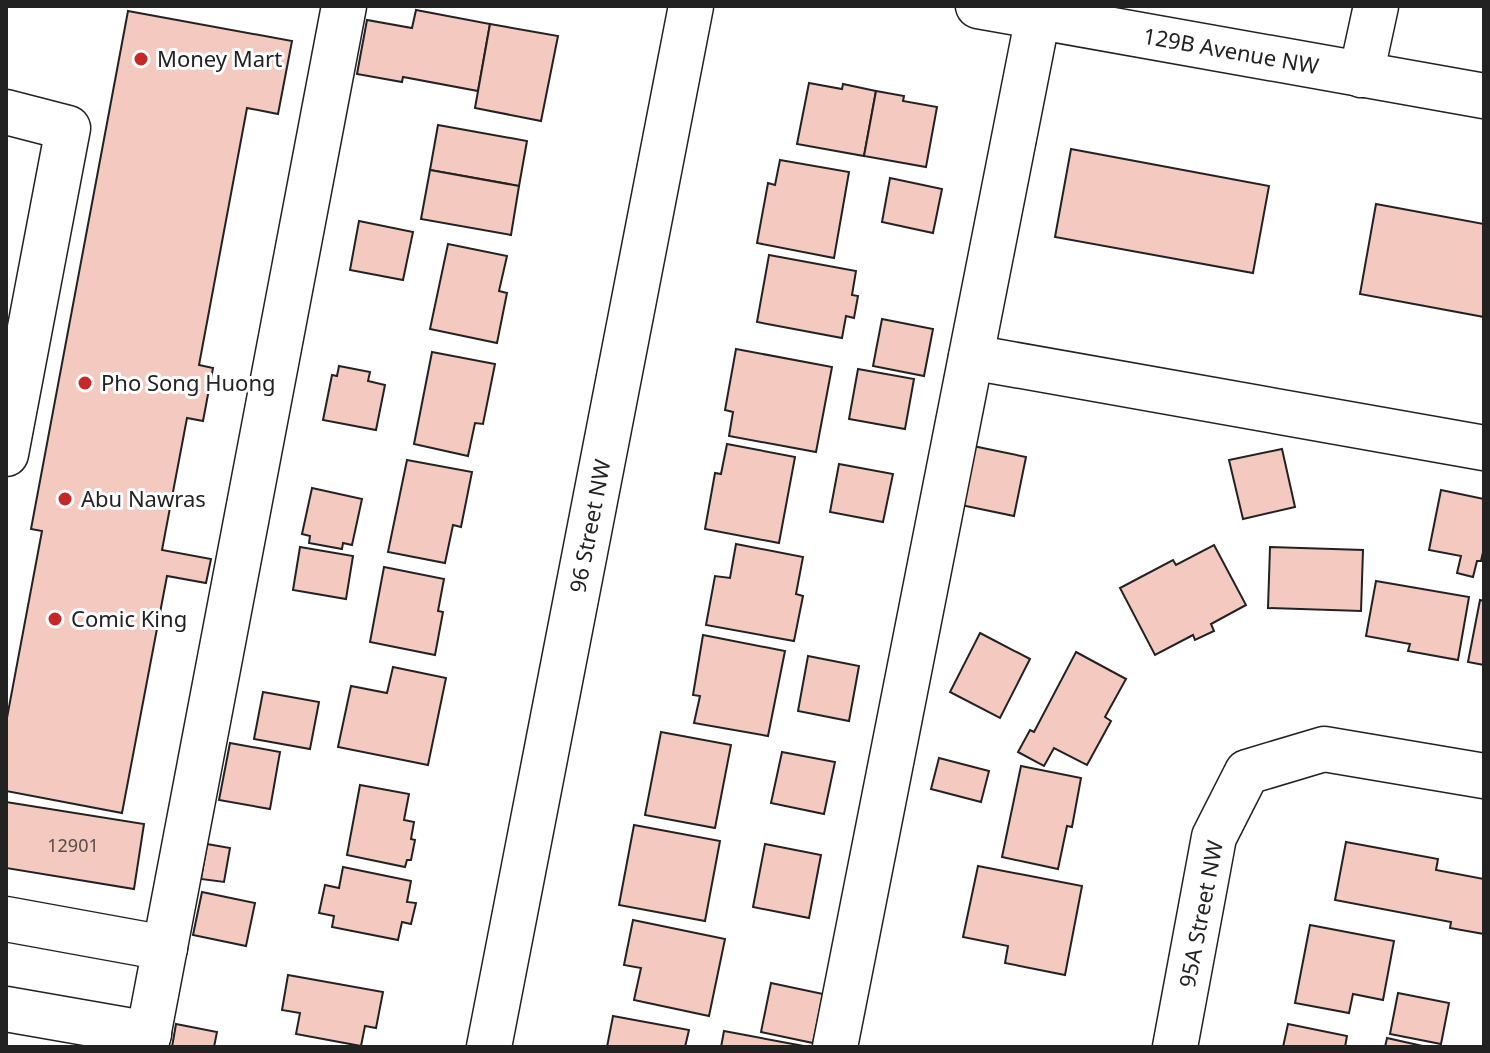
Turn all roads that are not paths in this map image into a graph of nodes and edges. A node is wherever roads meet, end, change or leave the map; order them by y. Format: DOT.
graph roads {
  1 [pos="344,6"];
  2 [pos="691,6"];
  3 [pos="978,6"];
  4 [pos="1376,6"];
  5 [pos="1039,11"];
  6 [pos="1361,75"];
  7 [pos="1484,96"];
  8 [pos="6,112"];
  9 [pos="971,357"];
  10 [pos="1484,448"];
  11 [pos="6,454"];
  12 [pos="1484,776"];
  13 [pos="6,919"];
  14 [pos="165,948"];
  15 [pos="6,1009"];
  16 [pos="148,1040"];
  17 [pos="489,1047"];
  18 [pos="835,1047"];
  19 [pos="1175,1047"];
  1 -- 14 [label="street"];
  2 -- 17 [label="street, 96 Street NW"];
  3 -- 5 [label="street, 129B Avenue NW"];
  4 -- 6 [label="street"];
  5 -- 6 [label="street, 129B Avenue NW"];
  5 -- 9 [label="street"];
  6 -- 7 [label="street, 129B Avenue NW"];
  8 -- 11 [label="street"];
  9 -- 10 [label="street"];
  9 -- 18 [label="street"];
  12 -- 19 [label="street, 95A Street NW"];
  13 -- 14 [label="street"];
  14 -- 16 [label="street"];
  15 -- 16 [label="street"];
}
